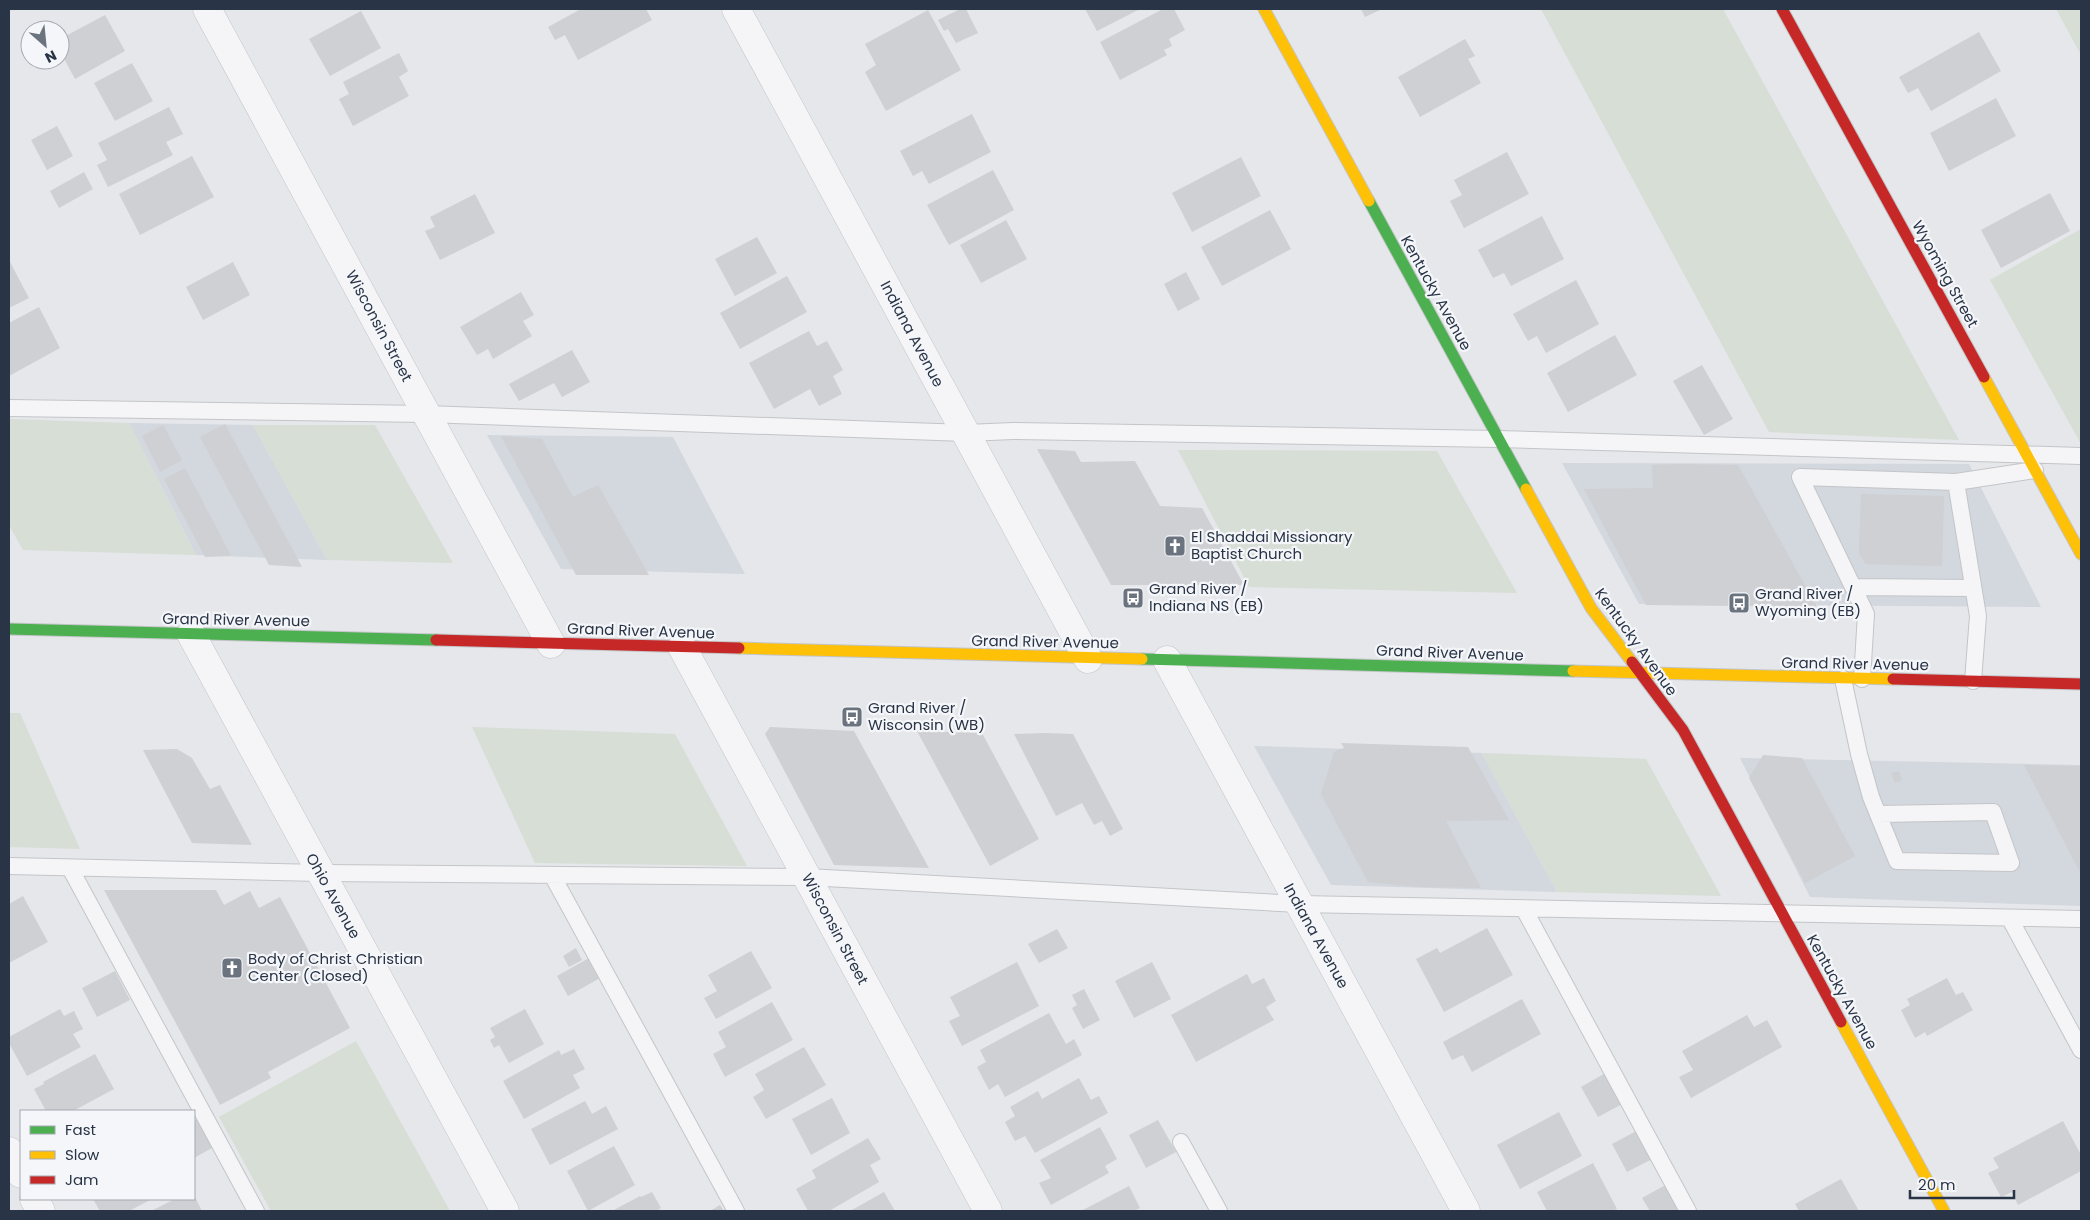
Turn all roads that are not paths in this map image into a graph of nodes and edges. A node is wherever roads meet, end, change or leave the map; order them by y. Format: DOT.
graph roads {
  1 [pos="207,9"];
  2 [pos="736,9"];
  3 [pos="1264,9"];
  4 [pos="1782,9"];
  5 [pos="9,408"];
  6 [pos="426,414"];
  7 [pos="966,433"];
  8 [pos="1498,439"];
  9 [pos="2026,454"];
  10 [pos="2081,456"];
  11 [pos="2035,470"];
  12 [pos="1956,482"];
  13 [pos="2081,554"];
  14 [pos="1853,587"];
  15 [pos="1973,588"];
  16 [pos="12,623"];
  17 [pos="191,634"];
  18 [pos="552,644"];
  19 [pos="682,647"];
  20 [pos="1088,659"];
  21 [pos="1167,660"];
  22 [pos="1638,673"];
  23 [pos="1843,679"];
  24 [pos="1862,679"];
  25 [pos="1973,681"];
  26 [pos="2081,684"];
  27 [pos="1878,814"];
  28 [pos="9,866"];
  29 [pos="70,868"];
  30 [pos="321,873"];
  31 [pos="552,875"];
  32 [pos="807,877"];
  33 [pos="1299,904"];
  34 [pos="1524,909"];
  35 [pos="1783,915"];
  36 [pos="2010,919"];
  37 [pos="2081,919"];
  38 [pos="2081,1050"];
  39 [pos="1181,1142"];
  40 [pos="9,1151"];
  41 [pos="20,1172"];
  42 [pos="35,1200"];
  43 [pos="41,1211"];
  44 [pos="256,1211"];
  45 [pos="505,1211"];
  46 [pos="736,1211"];
  47 [pos="988,1211"];
  48 [pos="1219,1211"];
  49 [pos="1466,1211"];
  50 [pos="1688,1211"];
  51 [pos="1944,1211"];
  1 -- 6 [label="street, Wisconsin Street"];
  2 -- 7 [label="street, Indiana Avenue"];
  3 -- 8 [label="main road, Kentucky Avenue"];
  4 -- 9 [label="main road, Wyoming Street"];
  5 -- 6 [label="lane"];
  6 -- 7 [label="lane"];
  6 -- 18 [label="street, Wisconsin Street"];
  7 -- 8 [label="lane"];
  7 -- 20 [label="street, Indiana Avenue"];
  8 -- 9 [label="lane"];
  8 -- 22 [label="main road, Kentucky Avenue"];
  9 -- 10 [label="lane"];
  9 -- 11 [label="main road, Wyoming Street"];
  11 -- 12 [label="lane"];
  11 -- 13 [label="main road, Wyoming Street"];
  12 -- 14 [label="lane"];
  12 -- 15 [label="lane"];
  14 -- 15 [label="lane"];
  14 -- 24 [label="lane"];
  15 -- 25 [label="lane"];
  16 -- 17 [label="main road, Grand River Avenue"];
  17 -- 18 [label="main road, Grand River Avenue"];
  17 -- 30 [label="street, Ohio Avenue"];
  18 -- 19 [label="main road, Grand River Avenue"];
  19 -- 20 [label="main road, Grand River Avenue"];
  19 -- 32 [label="street, Wisconsin Street"];
  20 -- 21 [label="main road, Grand River Avenue"];
  21 -- 22 [label="main road, Grand River Avenue"];
  21 -- 33 [label="street, Indiana Avenue"];
  22 -- 23 [label="main road, Grand River Avenue"];
  22 -- 35 [label="main road, Kentucky Avenue"];
  23 -- 24 [label="main road, Grand River Avenue"];
  23 -- 27 [label="lane"];
  24 -- 25 [label="main road, Grand River Avenue"];
  25 -- 26 [label="main road, Grand River Avenue"];
  27 -- 27 [label="lane"];
  28 -- 29 [label="lane"];
  29 -- 30 [label="lane"];
  29 -- 44 [label="lane"];
  30 -- 31 [label="lane"];
  30 -- 45 [label="street, Ohio Avenue"];
  31 -- 32 [label="lane"];
  31 -- 46 [label="lane"];
  32 -- 33 [label="lane"];
  32 -- 47 [label="street, Wisconsin Street"];
  33 -- 34 [label="lane"];
  33 -- 49 [label="street, Indiana Avenue"];
  34 -- 35 [label="lane"];
  34 -- 50 [label="lane"];
  35 -- 36 [label="lane"];
  35 -- 51 [label="main road, Kentucky Avenue"];
  36 -- 37 [label="lane"];
  36 -- 38 [label="lane"];
  39 -- 48 [label="lane"];
  40 -- 41 [label="street"];
  42 -- 43 [label="street"];
}
